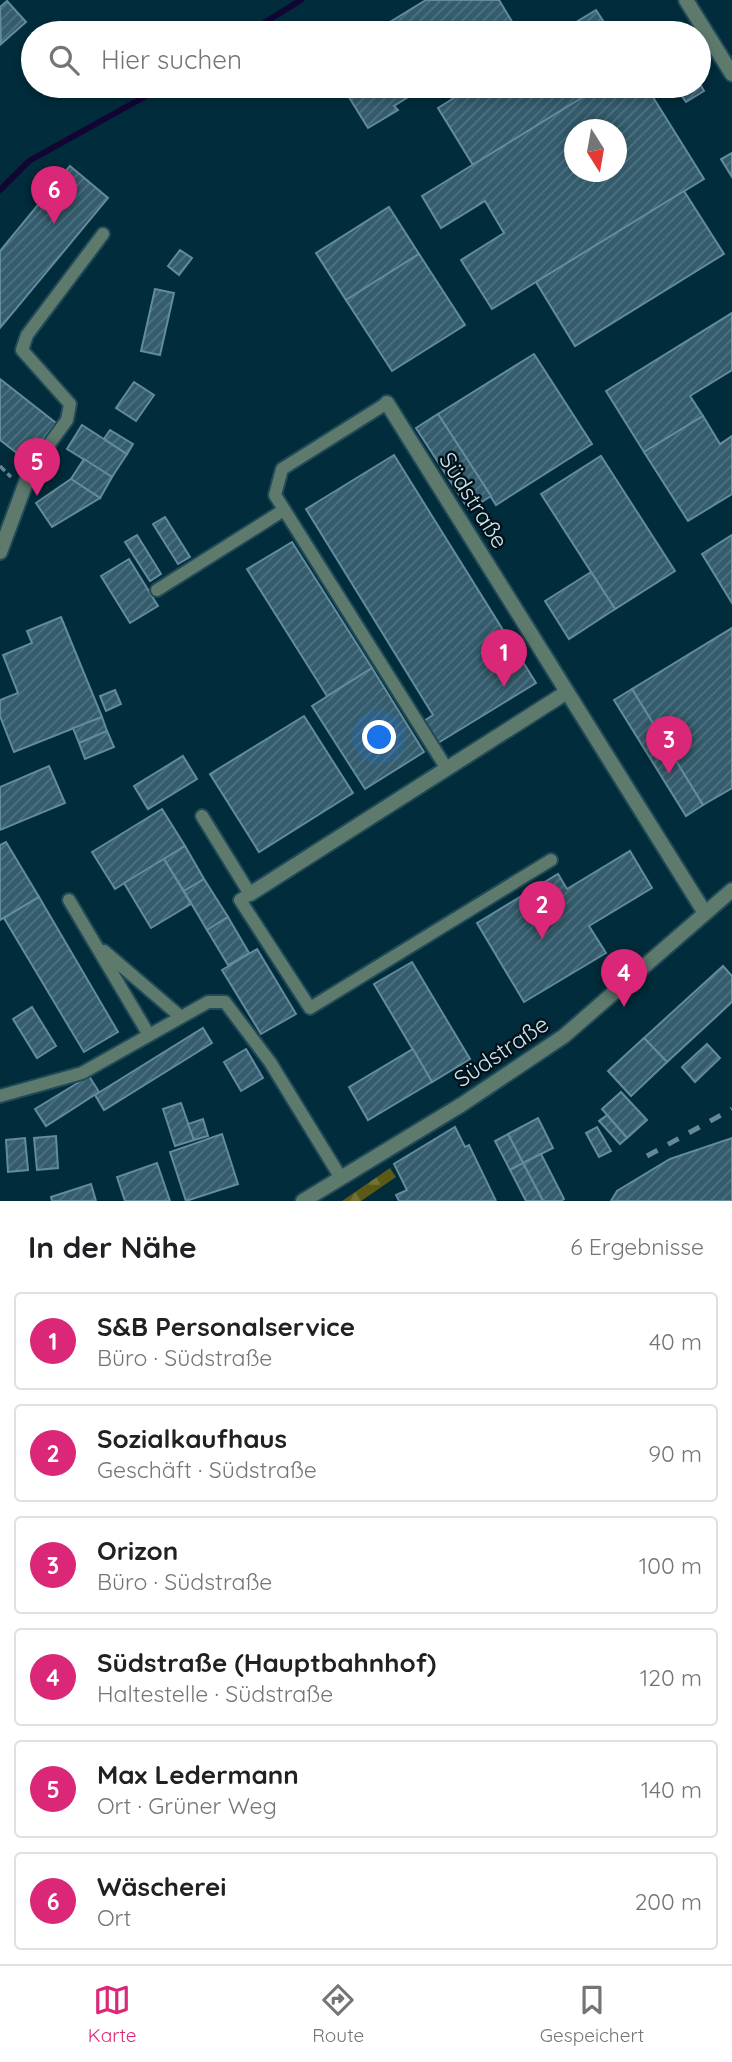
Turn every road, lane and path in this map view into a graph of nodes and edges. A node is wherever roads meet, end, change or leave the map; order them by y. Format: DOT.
graph roads {
  1 [pos="686,0"];
  2 [pos="699,21"];
  3 [pos="711,40"];
  4 [pos="732,74"];
  5 [pos="103,234"];
  6 [pos="387,403"];
  7 [pos="31,469"];
  8 [pos="285,510"];
  9 [pos="0,552"];
  10 [pos="157,590"];
  11 [pos="567,692"];
  12 [pos="447,769"];
  13 [pos="202,816"];
  14 [pos="551,860"];
  15 [pos="732,890"];
  16 [pos="250,894"];
  17 [pos="69,900"];
  18 [pos="705,913"];
  19 [pos="97,944"];
  20 [pos="181,1017"];
  21 [pos="149,1035"];
  22 [pos="0,1097"];
  23 [pos="341,1178"];
  24 [pos="303,1201"];
  1 -- 2 [label="street"];
  3 -- 4 [label="street"];
  5 -- 7 [label="lane"];
  6 -- 8 [label="lane"];
  6 -- 11 [label="street, Südstraße"];
  7 -- 9 [label="street"];
  8 -- 10 [label="lane"];
  8 -- 12 [label="lane"];
  11 -- 12 [label="street"];
  11 -- 18 [label="street, Südstraße"];
  12 -- 16 [label="street"];
  13 -- 16 [label="lane"];
  14 -- 16 [label="lane"];
  15 -- 18 [label="street, Südstraße"];
  17 -- 19 [label="lane"];
  18 -- 23 [label="street, Südstraße"];
  19 -- 20 [label="lane"];
  19 -- 21 [label="lane"];
  20 -- 21 [label="lane"];
  20 -- 23 [label="lane"];
  21 -- 22 [label="lane"];
  23 -- 24 [label="street, Südstraße"];
}
